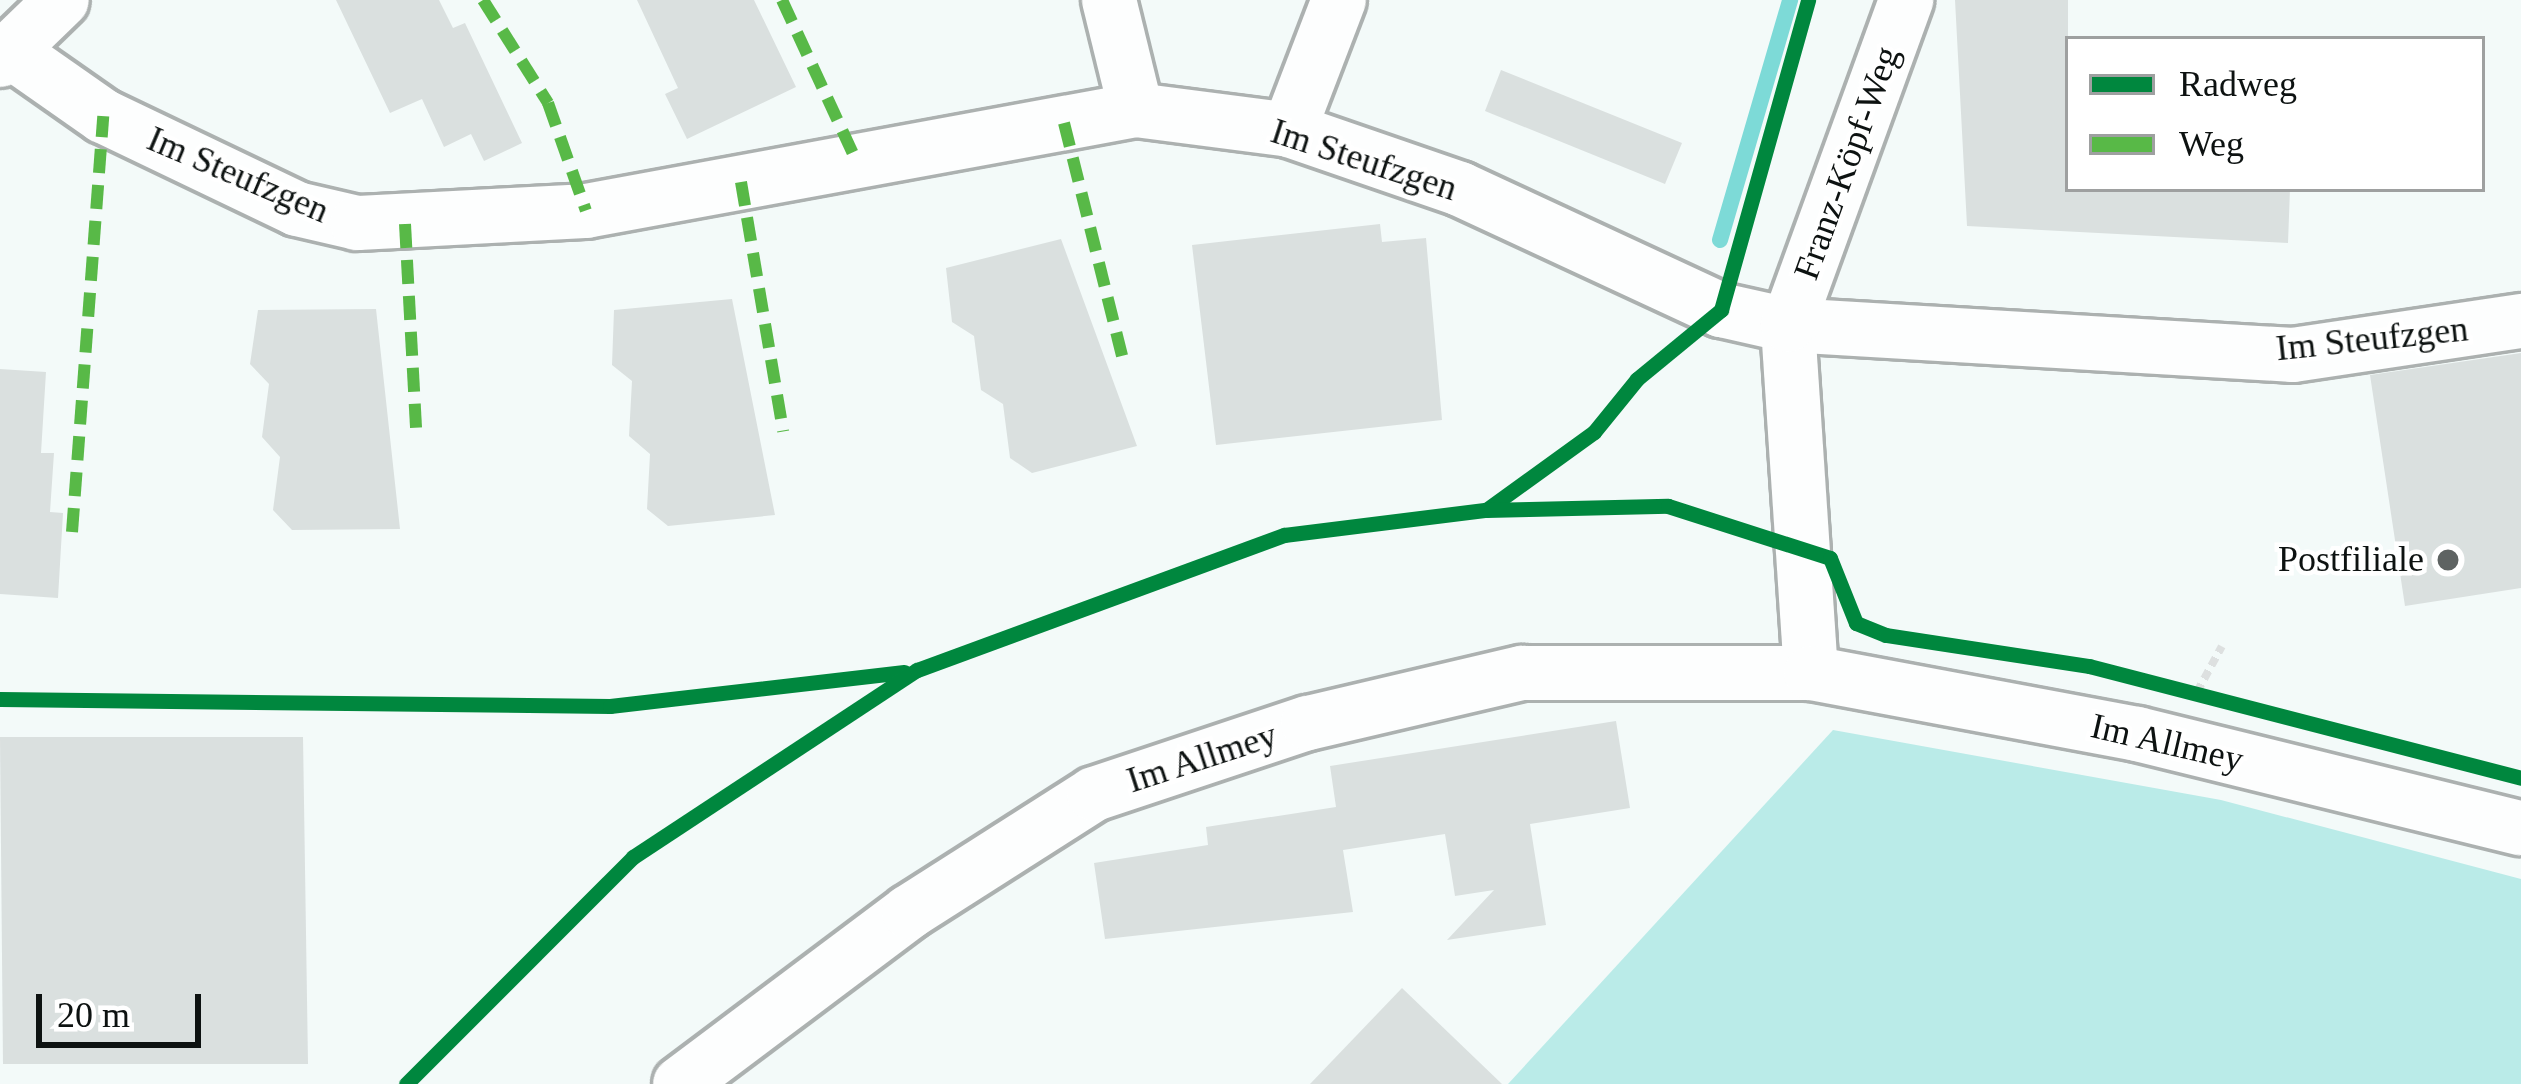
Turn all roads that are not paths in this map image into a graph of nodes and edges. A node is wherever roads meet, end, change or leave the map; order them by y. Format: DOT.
graph roads {
  1 [pos="62,0"];
  2 [pos="1108,0"];
  3 [pos="1339,0"];
  4 [pos="1906,0"];
  5 [pos="6,57"];
  6 [pos="1136,110"];
  7 [pos="1289,130"];
  8 [pos="2521,321"];
  9 [pos="1788,326"];
  10 [pos="1811,674"];
  11 [pos="2521,828"];
  12 [pos="680,1084"];
  1 -- 5 [label="street"];
  2 -- 6 [label="street"];
  3 -- 7 [label="street"];
  4 -- 9 [label="street, Franz-Köpf-Weg"];
  5 -- 6 [label="street, Im Steufzgen"];
  6 -- 7 [label="street, Im Steufzgen"];
  7 -- 9 [label="street, Im Steufzgen"];
  8 -- 9 [label="street, Im Steufzgen"];
  9 -- 10 [label="street"];
  10 -- 11 [label="street, Im Allmey"];
  10 -- 12 [label="street, Im Allmey"];
}
